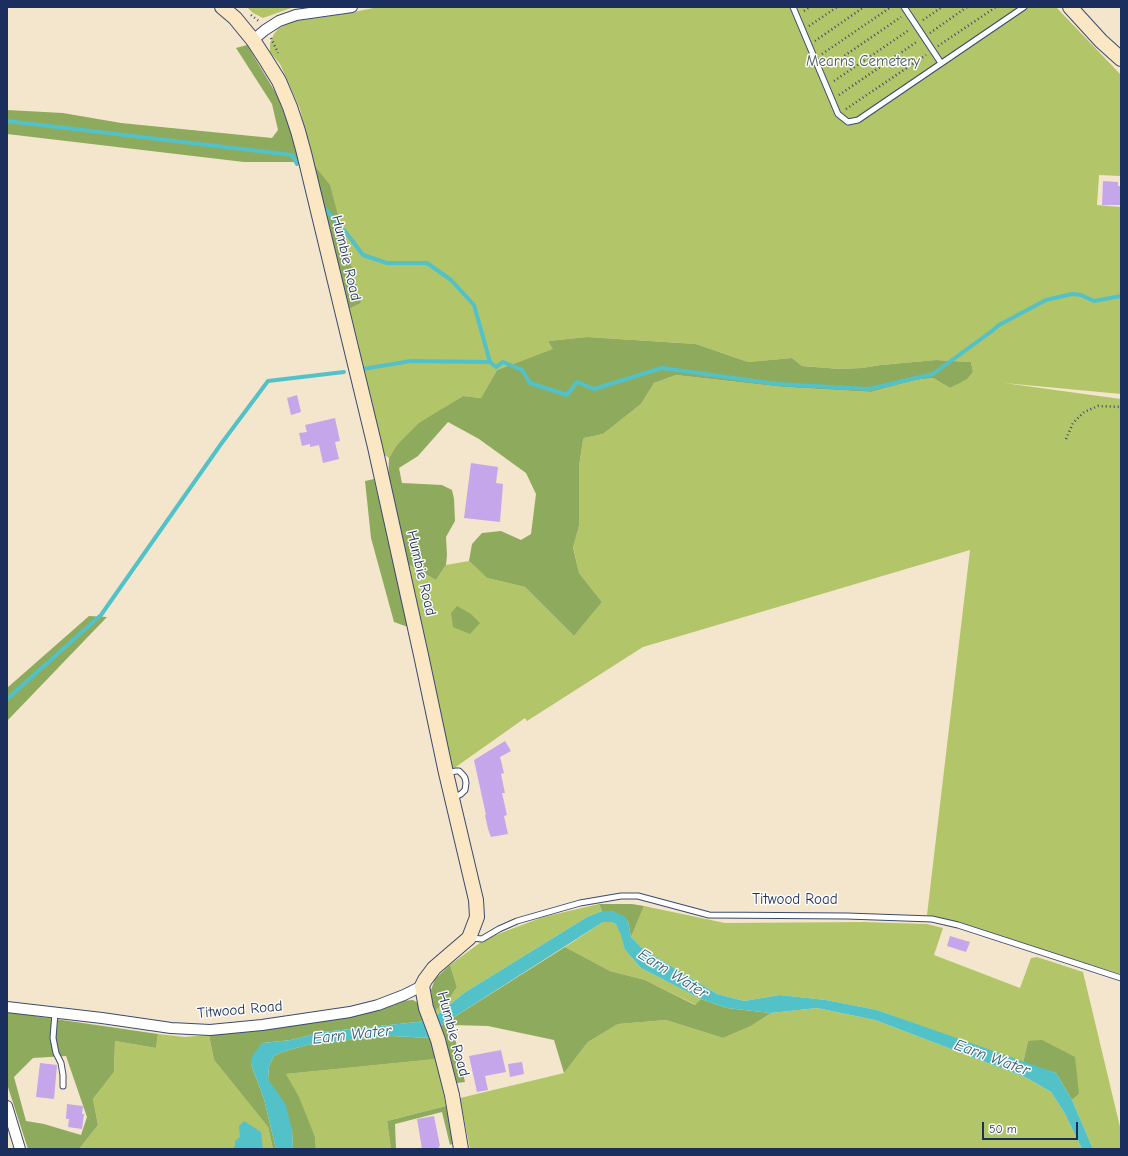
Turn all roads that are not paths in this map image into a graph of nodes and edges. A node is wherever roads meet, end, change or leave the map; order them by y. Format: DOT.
graph roads {
  1 [pos="222,7"];
  2 [pos="352,7"];
  3 [pos="793,7"];
  4 [pos="904,7"];
  5 [pos="1024,7"];
  6 [pos="1070,7"];
  7 [pos="253,40"];
  8 [pos="1121,59"];
  9 [pos="941,63"];
  10 [pos="469,938"];
  11 [pos="1121,978"];
  12 [pos="422,986"];
  13 [pos="7,1007"];
  14 [pos="55,1013"];
  15 [pos="63,1086"];
  16 [pos="7,1106"];
  17 [pos="20,1149"];
  18 [pos="461,1149"];
  1 -- 7 [label="street, Humbie Road"];
  2 -- 7 [label="street"];
  3 -- 9 [label="lane"];
  4 -- 9 [label="lane"];
  5 -- 9 [label="lane"];
  6 -- 8 [label="street"];
  7 -- 10 [label="street, Humbie Road"];
  10 -- 11 [label="lane, Titwood Road"];
  10 -- 12 [label="street, Humbie Road"];
  12 -- 14 [label="street, Titwood Road"];
  12 -- 18 [label="street, Humbie Road"];
  13 -- 14 [label="street, Titwood Road"];
  14 -- 15 [label="lane"];
  16 -- 17 [label="street"];
}
